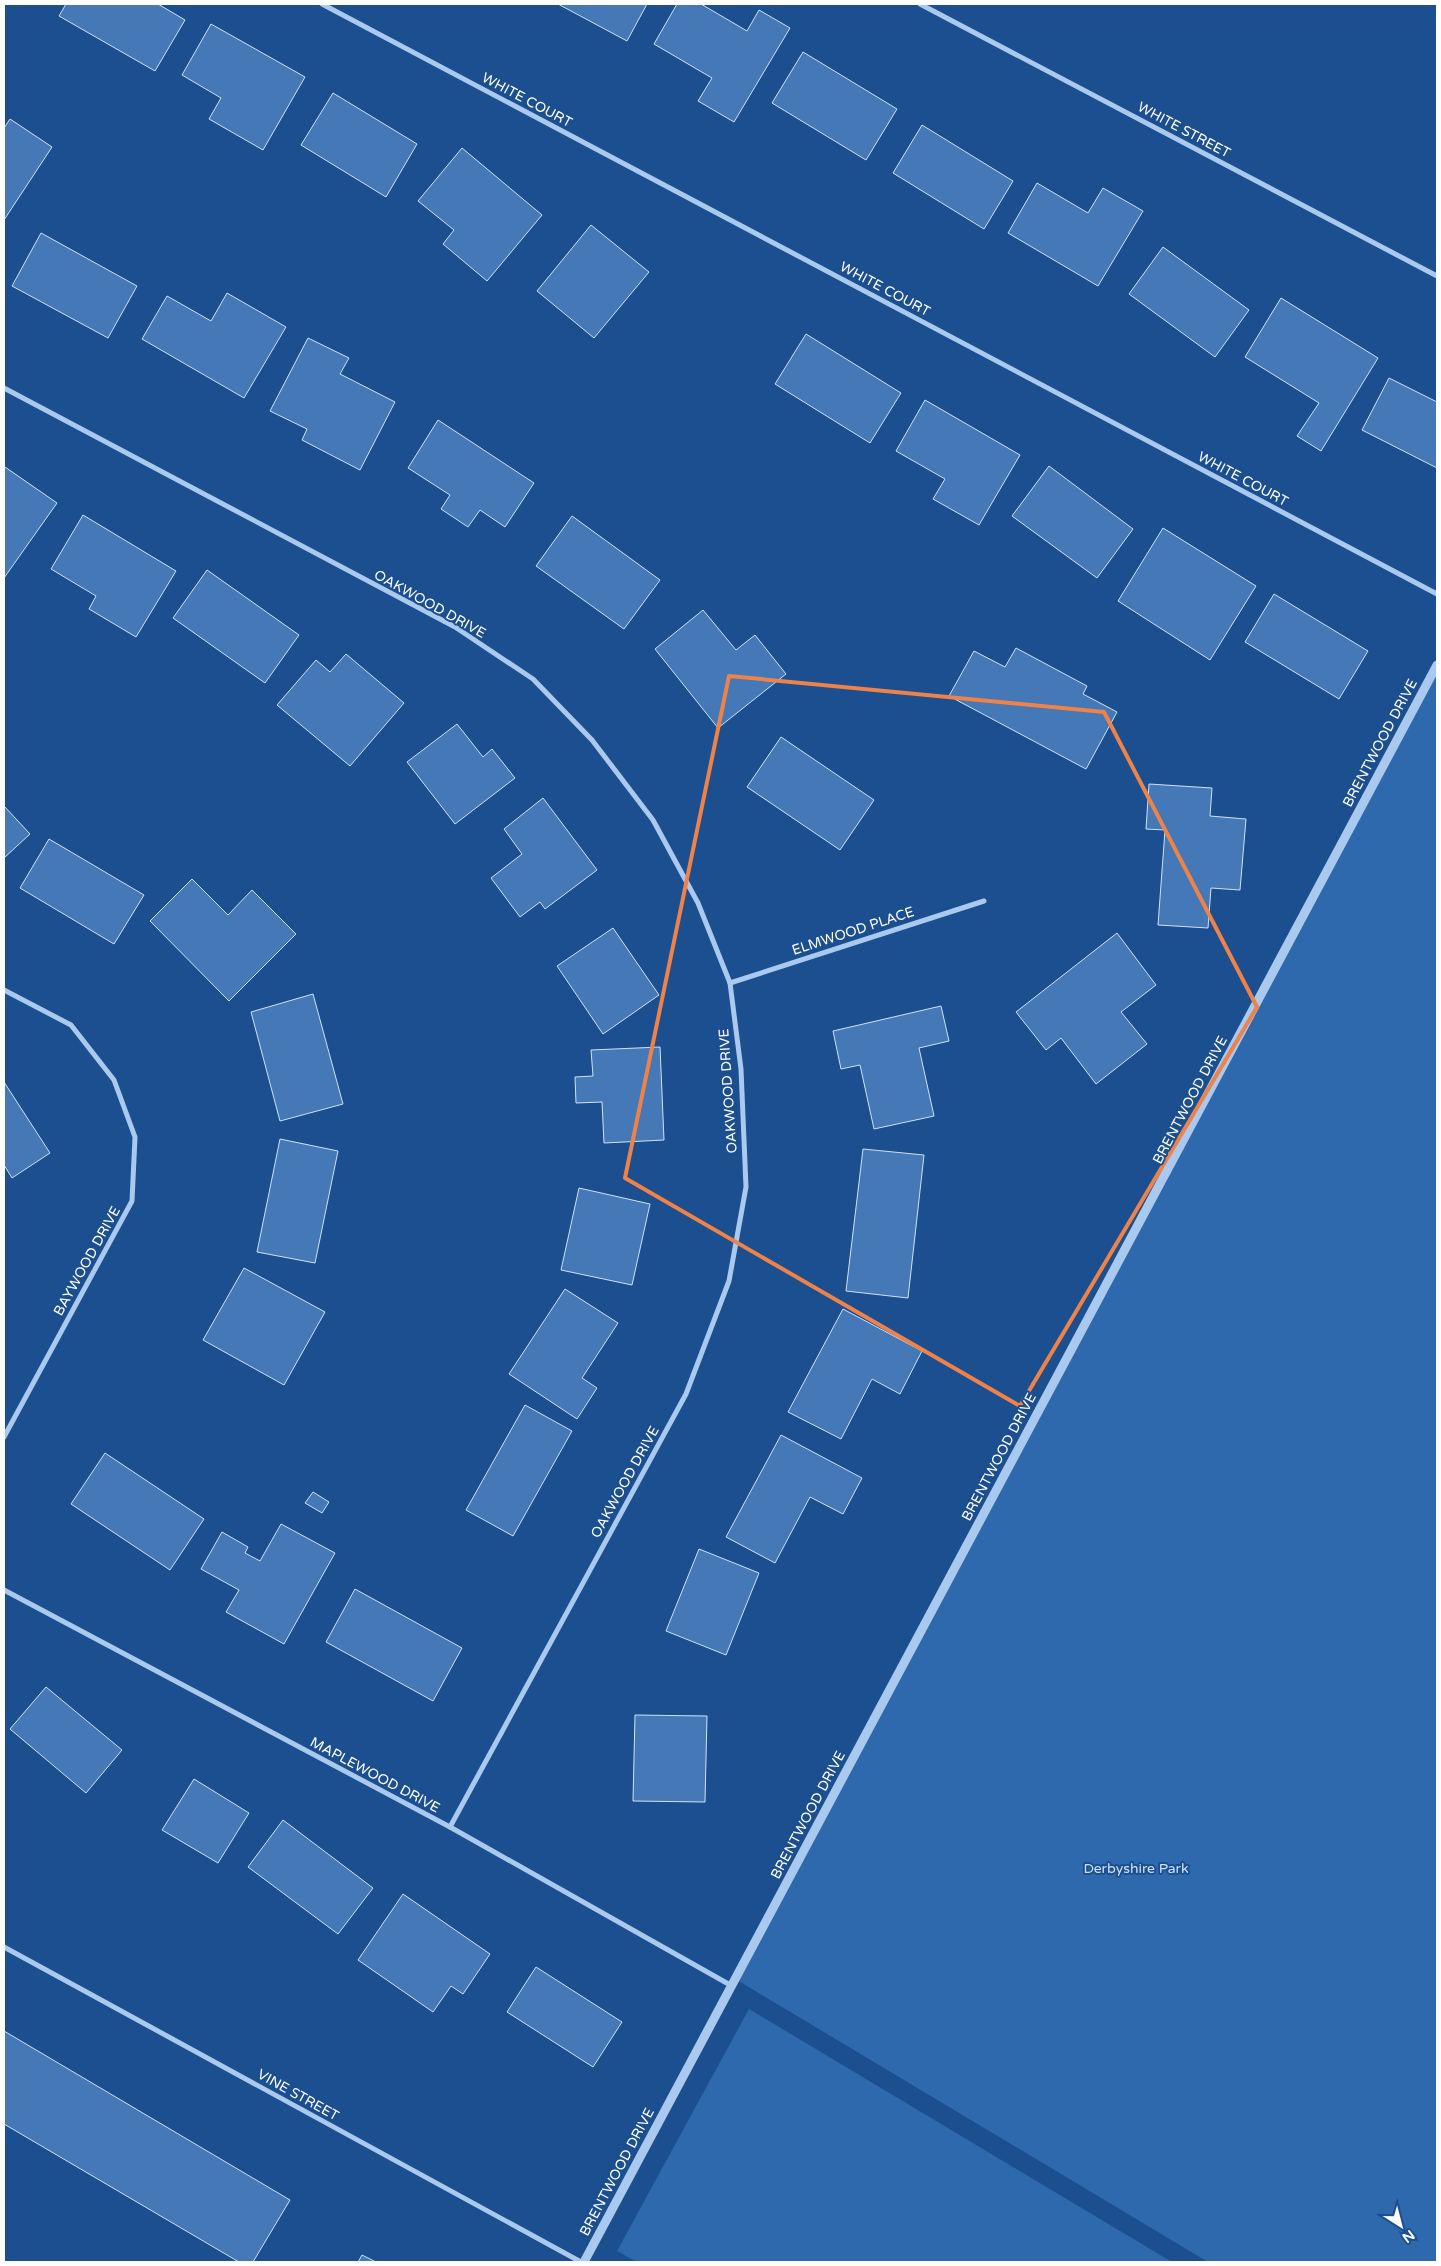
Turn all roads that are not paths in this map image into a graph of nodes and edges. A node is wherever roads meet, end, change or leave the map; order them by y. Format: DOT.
graph roads {
  1 [pos="322,4"];
  2 [pos="920,4"];
  3 [pos="1437,276"];
  4 [pos="4,388"];
  5 [pos="1437,594"];
  6 [pos="1437,665"];
  7 [pos="984,901"];
  8 [pos="730,983"];
  9 [pos="4,990"];
  10 [pos="4,1437"];
  11 [pos="4,1590"];
  12 [pos="450,1827"];
  13 [pos="4,1947"];
  14 [pos="733,1986"];
  15 [pos="582,2262"];
  1 -- 5 [label="street, WHITE COURT"];
  2 -- 3 [label="street, WHITE STREET"];
  4 -- 8 [label="street, OAKWOOD DRIVE"];
  6 -- 14 [label="street, BRENTWOOD DRIVE"];
  7 -- 8 [label="street, ELMWOOD PLACE"];
  8 -- 12 [label="street, OAKWOOD DRIVE"];
  9 -- 10 [label="street, BAYWOOD DRIVE"];
  11 -- 12 [label="street, MAPLEWOOD DRIVE"];
  12 -- 14 [label="street, MAPLEWOOD DRIVE"];
  13 -- 15 [label="street, VINE STREET"];
  14 -- 15 [label="street, BRENTWOOD DRIVE"];
}
